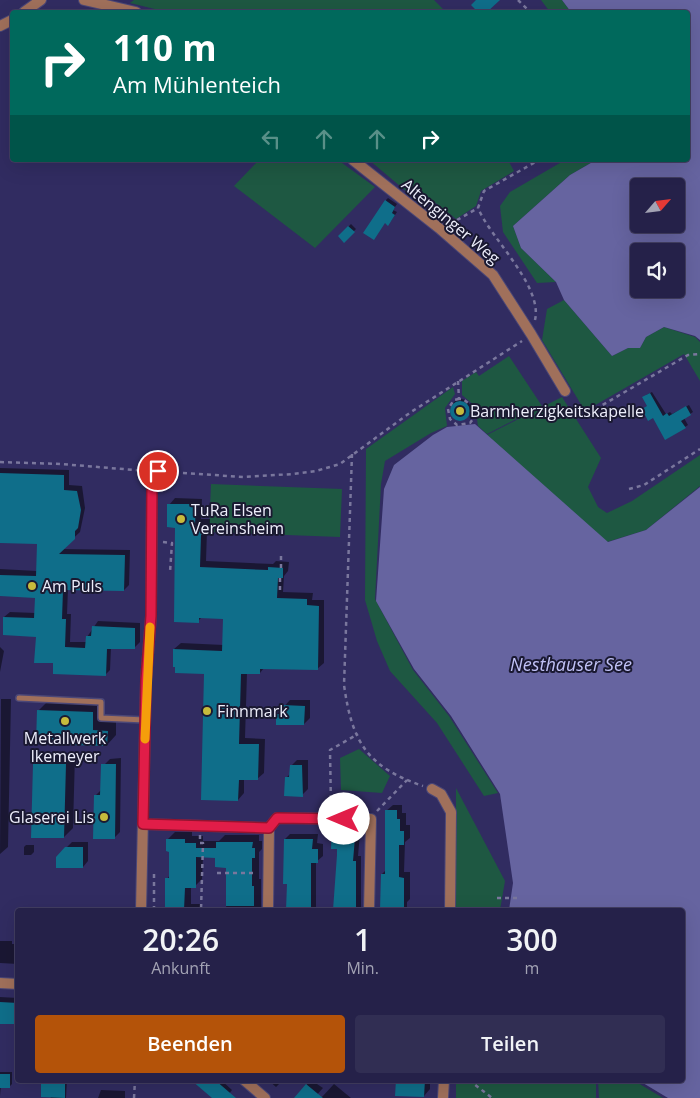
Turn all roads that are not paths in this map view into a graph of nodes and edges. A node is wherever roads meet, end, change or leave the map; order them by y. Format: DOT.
graph roads {
  1 [pos="41,0"];
  2 [pos="84,0"];
  3 [pos="27,10"];
  4 [pos="127,10"];
  5 [pos="356,162"];
  6 [pos="565,391"];
  7 [pos="158,471"];
  8 [pos="19,698"];
  9 [pos="145,720"];
  10 [pos="432,789"];
  11 [pos="143,824"];
  12 [pos="269,828"];
  13 [pos="141,908"];
  14 [pos="268,908"];
  15 [pos="369,908"];
  16 [pos="450,908"];
  17 [pos="0,983"];
  18 [pos="15,984"];
  19 [pos="248,1083"];
  20 [pos="444,1083"];
  21 [pos="265,1098"];
  22 [pos="443,1098"];
  1 -- 3 [label="street"];
  2 -- 4 [label="street"];
  5 -- 6 [label="street, Altenginger Weg"];
  7 -- 9 [label="street"];
  8 -- 9 [label="lane"];
  9 -- 11 [label="street"];
  10 -- 16 [label="street"];
  11 -- 12 [label="street"];
  11 -- 13 [label="street"];
  12 -- 14 [label="street"];
  12 -- 15 [label="street"];
  17 -- 18 [label="street"];
  19 -- 21 [label="street"];
  20 -- 22 [label="street"];
}
